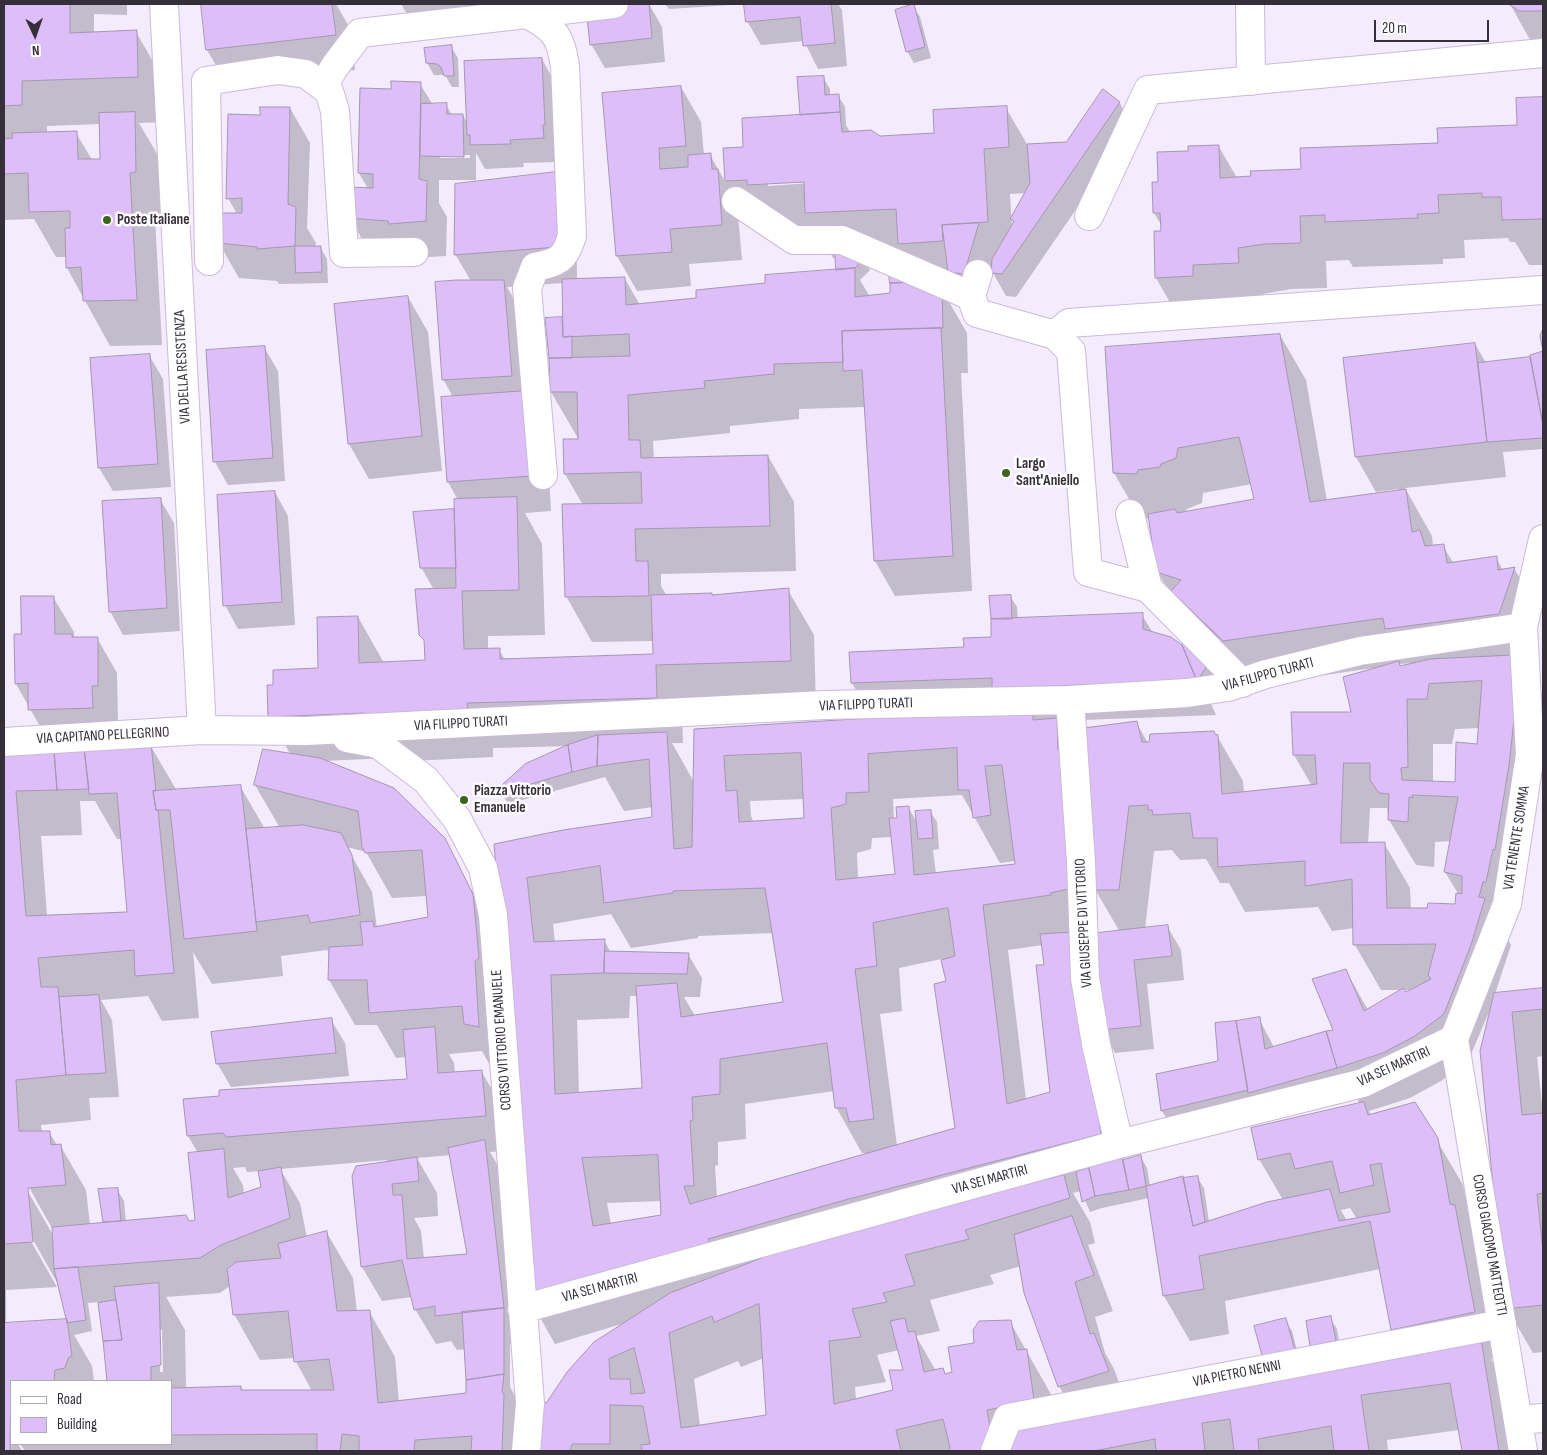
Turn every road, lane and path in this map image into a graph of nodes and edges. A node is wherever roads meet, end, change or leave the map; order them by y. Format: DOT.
graph roads {
  1 [pos="164,4"];
  2 [pos="614,4"];
  3 [pos="1250,4"];
  4 [pos="527,14"];
  5 [pos="1543,53"];
  6 [pos="206,81"];
  7 [pos="1251,81"];
  8 [pos="168,82"];
  9 [pos="323,86"];
  10 [pos="736,201"];
  11 [pos="1089,216"];
  12 [pos="414,252"];
  13 [pos="209,261"];
  14 [pos="1543,290"];
  15 [pos="1055,334"];
  16 [pos="543,475"];
  17 [pos="1130,514"];
  18 [pos="1543,539"];
  19 [pos="1148,588"];
  20 [pos="1523,627"];
  21 [pos="1242,683"];
  22 [pos="1070,700"];
  23 [pos="202,730"];
  24 [pos="306,731"];
  25 [pos="4,742"];
  26 [pos="1454,1039"];
  27 [pos="1119,1144"];
  28 [pos="522,1309"];
  29 [pos="1502,1324"];
  30 [pos="1530,1419"];
  31 [pos="526,1451"];
  32 [pos="995,1451"];
  33 [pos="1523,1451"];
  1 -- 8 [label="street, VIA DELLA RESISTENZA"];
  2 -- 4 [label="street"];
  3 -- 7 [label="street"];
  4 -- 9 [label="street"];
  4 -- 16 [label="street"];
  5 -- 7 [label="street"];
  6 -- 8 [label="street"];
  6 -- 9 [label="street"];
  6 -- 13 [label="street"];
  7 -- 11 [label="street"];
  8 -- 23 [label="street, VIA DELLA RESISTENZA"];
  9 -- 12 [label="street"];
  10 -- 15 [label="street"];
  14 -- 15 [label="street"];
  15 -- 19 [label="street"];
  17 -- 19 [label="street"];
  18 -- 20 [label="street, VIA TENENTE SOMMA"];
  19 -- 21 [label="street"];
  20 -- 21 [label="street, VIA FILIPPO TURATI"];
  20 -- 26 [label="street, VIA TENENTE SOMMA"];
  21 -- 22 [label="street, VIA FILIPPO TURATI"];
  22 -- 24 [label="street, VIA FILIPPO TURATI"];
  22 -- 27 [label="street, VIA GIUSEPPE DI VITTORIO"];
  23 -- 24 [label="street, VIA FILIPPO TURATI"];
  23 -- 25 [label="street, VIA CAPITANO PELLEGRINO"];
  24 -- 28 [label="street, CORSO VITTORIO EMANUELE"];
  26 -- 27 [label="street, VIA SEI MARTIRI"];
  26 -- 29 [label="street, CORSO GIACOMO MATTEOTTI"];
  27 -- 28 [label="street, VIA SEI MARTIRI"];
  28 -- 31 [label="street, CORSO VITTORIO EMANUELE"];
  29 -- 30 [label="street, CORSO GIACOMO MATTEOTTI"];
  29 -- 32 [label="street, VIA PIETRO NENNI"];
  30 -- 33 [label="street, CORSO GIACOMO MATTEOTTI"];
}
